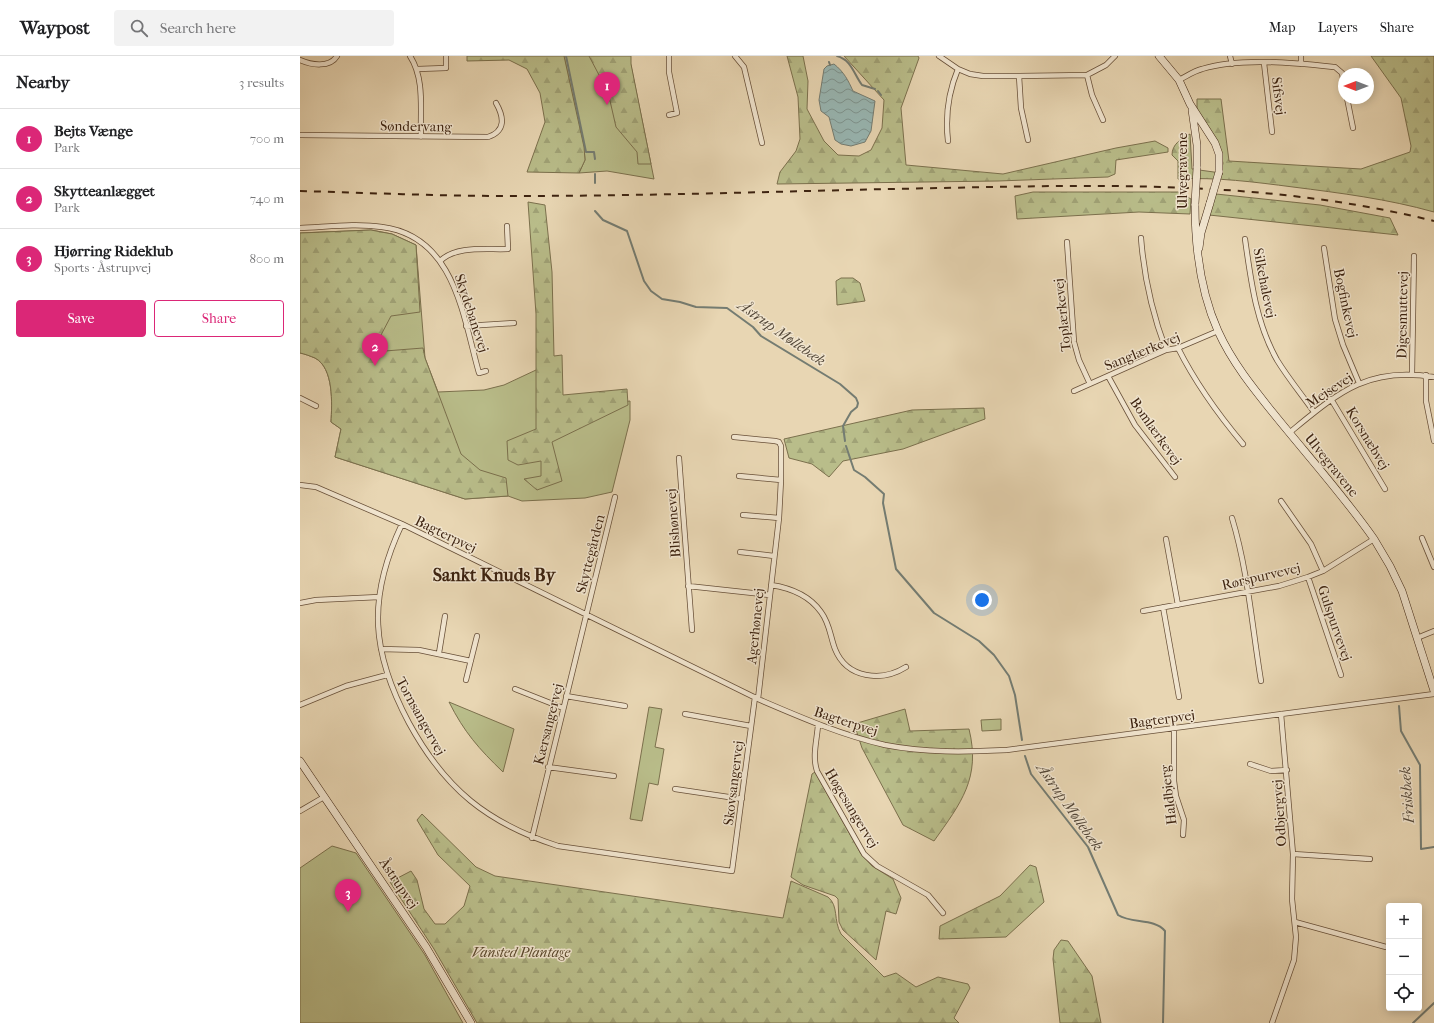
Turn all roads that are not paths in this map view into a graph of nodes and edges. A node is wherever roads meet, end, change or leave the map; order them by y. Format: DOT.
graph roads {
  1 [pos="337,56"];
  2 [pos="410,56"];
  3 [pos="446,56"];
  4 [pos="669,56"];
  5 [pos="736,56"];
  6 [pos="939,56"];
  7 [pos="1115,56"];
  8 [pos="1159,56"];
  9 [pos="1230,56"];
  10 [pos="1301,56"];
  11 [pos="300,60"];
  12 [pos="1264,63"];
  13 [pos="1232,64"];
  14 [pos="1301,64"];
  15 [pos="418,69"];
  16 [pos="958,69"];
  17 [pos="1338,70"];
  18 [pos="1087,75"];
  19 [pos="1019,76"];
  20 [pos="1179,80"];
  21 [pos="496,103"];
  22 [pos="1190,104"];
  23 [pos="1348,104"];
  24 [pos="669,115"];
  25 [pos="1103,120"];
  26 [pos="1353,128"];
  27 [pos="1272,132"];
  28 [pos="300,135"];
  29 [pos="421,137"];
  30 [pos="1028,140"];
  31 [pos="948,141"];
  32 [pos="762,143"];
  33 [pos="507,226"];
  34 [pos="300,228"];
  35 [pos="1141,238"];
  36 [pos="1245,239"];
  37 [pos="1067,242"];
  38 [pos="1324,248"];
  39 [pos="1414,256"];
  40 [pos="440,260"];
  41 [pos="1198,262"];
  42 [pos="514,324"];
  43 [pos="466,326"];
  44 [pos="1218,331"];
  45 [pos="1178,348"];
  46 [pos="1166,350"];
  47 [pos="486,371"];
  48 [pos="1412,374"];
  49 [pos="1426,375"];
  50 [pos="1108,376"];
  51 [pos="1434,377"];
  52 [pos="1359,383"];
  53 [pos="1090,384"];
  54 [pos="1074,391"];
  55 [pos="300,398"];
  56 [pos="1331,399"];
  57 [pos="316,406"];
  58 [pos="1314,412"];
  59 [pos="1289,433"];
  60 [pos="734,437"];
  61 [pos="1434,441"];
  62 [pos="1243,444"];
  63 [pos="680,458"];
  64 [pos="739,476"];
  65 [pos="1175,477"];
  66 [pos="781,480"];
  67 [pos="300,485"];
  68 [pos="1385,489"];
  69 [pos="615,497"];
  70 [pos="1281,501"];
  71 [pos="743,514"];
  72 [pos="779,518"];
  73 [pos="1232,518"];
  74 [pos="402,524"];
  75 [pos="1422,538"];
  76 [pos="1166,539"];
  77 [pos="1374,539"];
  78 [pos="740,552"];
  79 [pos="774,556"];
  80 [pos="1434,567"];
  81 [pos="1323,571"];
  82 [pos="1308,578"];
  83 [pos="771,585"];
  84 [pos="688,586"];
  85 [pos="1248,592"];
  86 [pos="770,595"];
  87 [pos="379,597"];
  88 [pos="300,603"];
  89 [pos="1178,605"];
  90 [pos="1163,607"];
  91 [pos="1143,611"];
  92 [pos="445,616"];
  93 [pos="586,616"];
  94 [pos="692,630"];
  95 [pos="1434,631"];
  96 [pos="477,636"];
  97 [pos="1417,638"];
  98 [pos="381,649"];
  99 [pos="439,653"];
  100 [pos="471,661"];
  101 [pos="906,667"];
  102 [pos="387,675"];
  103 [pos="1341,675"];
  104 [pos="466,680"];
  105 [pos="1261,681"];
  106 [pos="515,689"];
  107 [pos="1434,693"];
  108 [pos="566,696"];
  109 [pos="1179,697"];
  110 [pos="757,698"];
  111 [pos="300,705"];
  112 [pos="625,706"];
  113 [pos="563,708"];
  114 [pos="685,714"];
  115 [pos="1281,714"];
  116 [pos="818,724"];
  117 [pos="751,726"];
  118 [pos="1174,729"];
  119 [pos="300,761"];
  120 [pos="1250,764"];
  121 [pos="548,767"];
  122 [pos="1287,770"];
  123 [pos="614,776"];
  124 [pos="675,789"];
  125 [pos="324,797"];
  126 [pos="742,799"];
  127 [pos="300,811"];
  128 [pos="1183,835"];
  129 [pos="532,838"];
  130 [pos="1293,854"];
  131 [pos="1370,859"];
  132 [pos="732,872"];
  133 [pos="943,913"];
  134 [pos="1295,922"];
  135 [pos="1386,947"];
  136 [pos="471,1023"];
  137 [pos="1272,1023"];
  1 -- 11 [label="street"];
  2 -- 15 [label="street"];
  3 -- 15 [label="street"];
  4 -- 24 [label="street"];
  5 -- 32 [label="street"];
  6 -- 16 [label="street"];
  7 -- 18 [label="street"];
  8 -- 20 [label="street, Ulvegravene"];
  9 -- 13 [label="street"];
  10 -- 14 [label="street"];
  12 -- 13 [label="street"];
  12 -- 14 [label="street"];
  12 -- 27 [label="street, Sifsvej"];
  13 -- 20 [label="street"];
  14 -- 17 [label="street"];
  15 -- 29 [label="street"];
  16 -- 19 [label="street"];
  16 -- 31 [label="street"];
  18 -- 19 [label="street"];
  18 -- 25 [label="street"];
  19 -- 30 [label="street"];
  20 -- 22 [label="street, Ulvegravene"];
  21 -- 29 [label="street, Søndervang"];
  22 -- 41 [label="street, Ulvegravene, bridge"];
  22 -- 41 [label="street, Ulvegravene, bridge"];
  23 -- 26 [label="street"];
  28 -- 29 [label="street, Søndervang"];
  33 -- 40 [label="street"];
  34 -- 40 [label="street, Skydebanevej"];
  35 -- 46 [label="street"];
  36 -- 58 [label="street, Silkehalevej"];
  37 -- 53 [label="street, Toplærkevej"];
  38 -- 52 [label="street, Bogfinkevej"];
  39 -- 48 [label="street, Digesmuttevej"];
  40 -- 43 [label="street, Skydebanevej"];
  41 -- 44 [label="street, Ulvegravene"];
  42 -- 43 [label="street"];
  43 -- 47 [label="street, Skydebanevej"];
  44 -- 45 [label="street, Sanglærkevej"];
  44 -- 59 [label="street, Ulvegravene"];
  45 -- 46 [label="street, Sanglærkevej"];
  45 -- 62 [label="street"];
  46 -- 50 [label="street, Sanglærkevej"];
  48 -- 49 [label="street, Mejsevej"];
  48 -- 52 [label="street, Mejsevej"];
  49 -- 51 [label="street, Mejsevej"];
  49 -- 61 [label="street"];
  50 -- 53 [label="street, Sanglærkevej"];
  50 -- 65 [label="street, Bomlærkevej"];
  52 -- 56 [label="street, Mejsevej"];
  53 -- 54 [label="street, Sanglærkevej"];
  55 -- 57 [label="street"];
  56 -- 58 [label="street, Mejsevej"];
  56 -- 68 [label="street, Korsnæbvej"];
  58 -- 59 [label="street, Mejsevej"];
  59 -- 77 [label="street, Ulvegravene"];
  60 -- 66 [label="street, Agerhønevej"];
  63 -- 84 [label="street, Blishønevej"];
  64 -- 66 [label="street"];
  66 -- 72 [label="street, Agerhønevej"];
  67 -- 74 [label="street, Bagterpvej"];
  69 -- 93 [label="street, Skyttegården"];
  70 -- 81 [label="street"];
  71 -- 72 [label="street"];
  72 -- 79 [label="street, Agerhønevej"];
  73 -- 85 [label="street"];
  74 -- 87 [label="street, Tornsangervej"];
  74 -- 93 [label="street, Bagterpvej"];
  75 -- 80 [label="street"];
  76 -- 89 [label="street"];
  77 -- 81 [label="street, Rørspurvevej"];
  77 -- 97 [label="street, Ulvegravene"];
  78 -- 79 [label="street"];
  79 -- 83 [label="street, Agerhønevej"];
  81 -- 82 [label="street, Rørspurvevej"];
  82 -- 85 [label="street, Rørspurvevej"];
  82 -- 103 [label="street, Gulspurvevej"];
  83 -- 86 [label="street, Agerhønevej"];
  83 -- 101 [label="street"];
  84 -- 86 [label="street"];
  84 -- 94 [label="street, Blishønevej"];
  85 -- 89 [label="street, Rørspurvevej"];
  85 -- 105 [label="street"];
  86 -- 110 [label="street, Agerhønevej"];
  87 -- 88 [label="street"];
  87 -- 98 [label="street, Tornsangervej"];
  89 -- 90 [label="street, Rørspurvevej"];
  90 -- 91 [label="street, Rørspurvevej"];
  90 -- 109 [label="street"];
  92 -- 99 [label="street"];
  93 -- 108 [label="street, Kærsangervej"];
  93 -- 110 [label="street, Bagterpvej"];
  95 -- 97 [label="street"];
  96 -- 100 [label="street"];
  97 -- 107 [label="street, Ulvegravene"];
  98 -- 99 [label="street"];
  98 -- 102 [label="street, Tornsangervej"];
  99 -- 100 [label="street"];
  100 -- 104 [label="street"];
  102 -- 111 [label="street"];
  102 -- 129 [label="street, Tornsangervej"];
  106 -- 113 [label="street"];
  107 -- 115 [label="street, Bagterpvej"];
  108 -- 112 [label="street"];
  108 -- 113 [label="street, Kærsangervej"];
  110 -- 116 [label="street, Bagterpvej"];
  110 -- 117 [label="street, Skovsangervej"];
  113 -- 121 [label="street, Kærsangervej"];
  114 -- 117 [label="street"];
  115 -- 118 [label="street, Bagterpvej"];
  115 -- 122 [label="street, Odbjergvej"];
  116 -- 118 [label="street, Bagterpvej"];
  116 -- 133 [label="street, Høgesangervej"];
  117 -- 126 [label="street, Skovsangervej"];
  118 -- 128 [label="street, Haldbjerg"];
  119 -- 125 [label="street, Åstrupvej"];
  120 -- 122 [label="street, Odbjergvej"];
  121 -- 123 [label="street"];
  121 -- 129 [label="street, Kærsangervej"];
  122 -- 130 [label="street, Odbjergvej"];
  124 -- 126 [label="street"];
  125 -- 127 [label="street"];
  125 -- 136 [label="street, Åstrupvej"];
  126 -- 132 [label="street, Skovsangervej"];
  129 -- 132 [label="street, Tornsangervej"];
  130 -- 131 [label="street, Odbjergvej"];
  130 -- 134 [label="street, Odbjergvej"];
  134 -- 135 [label="street"];
  134 -- 137 [label="street, Odbjergvej"];
}
